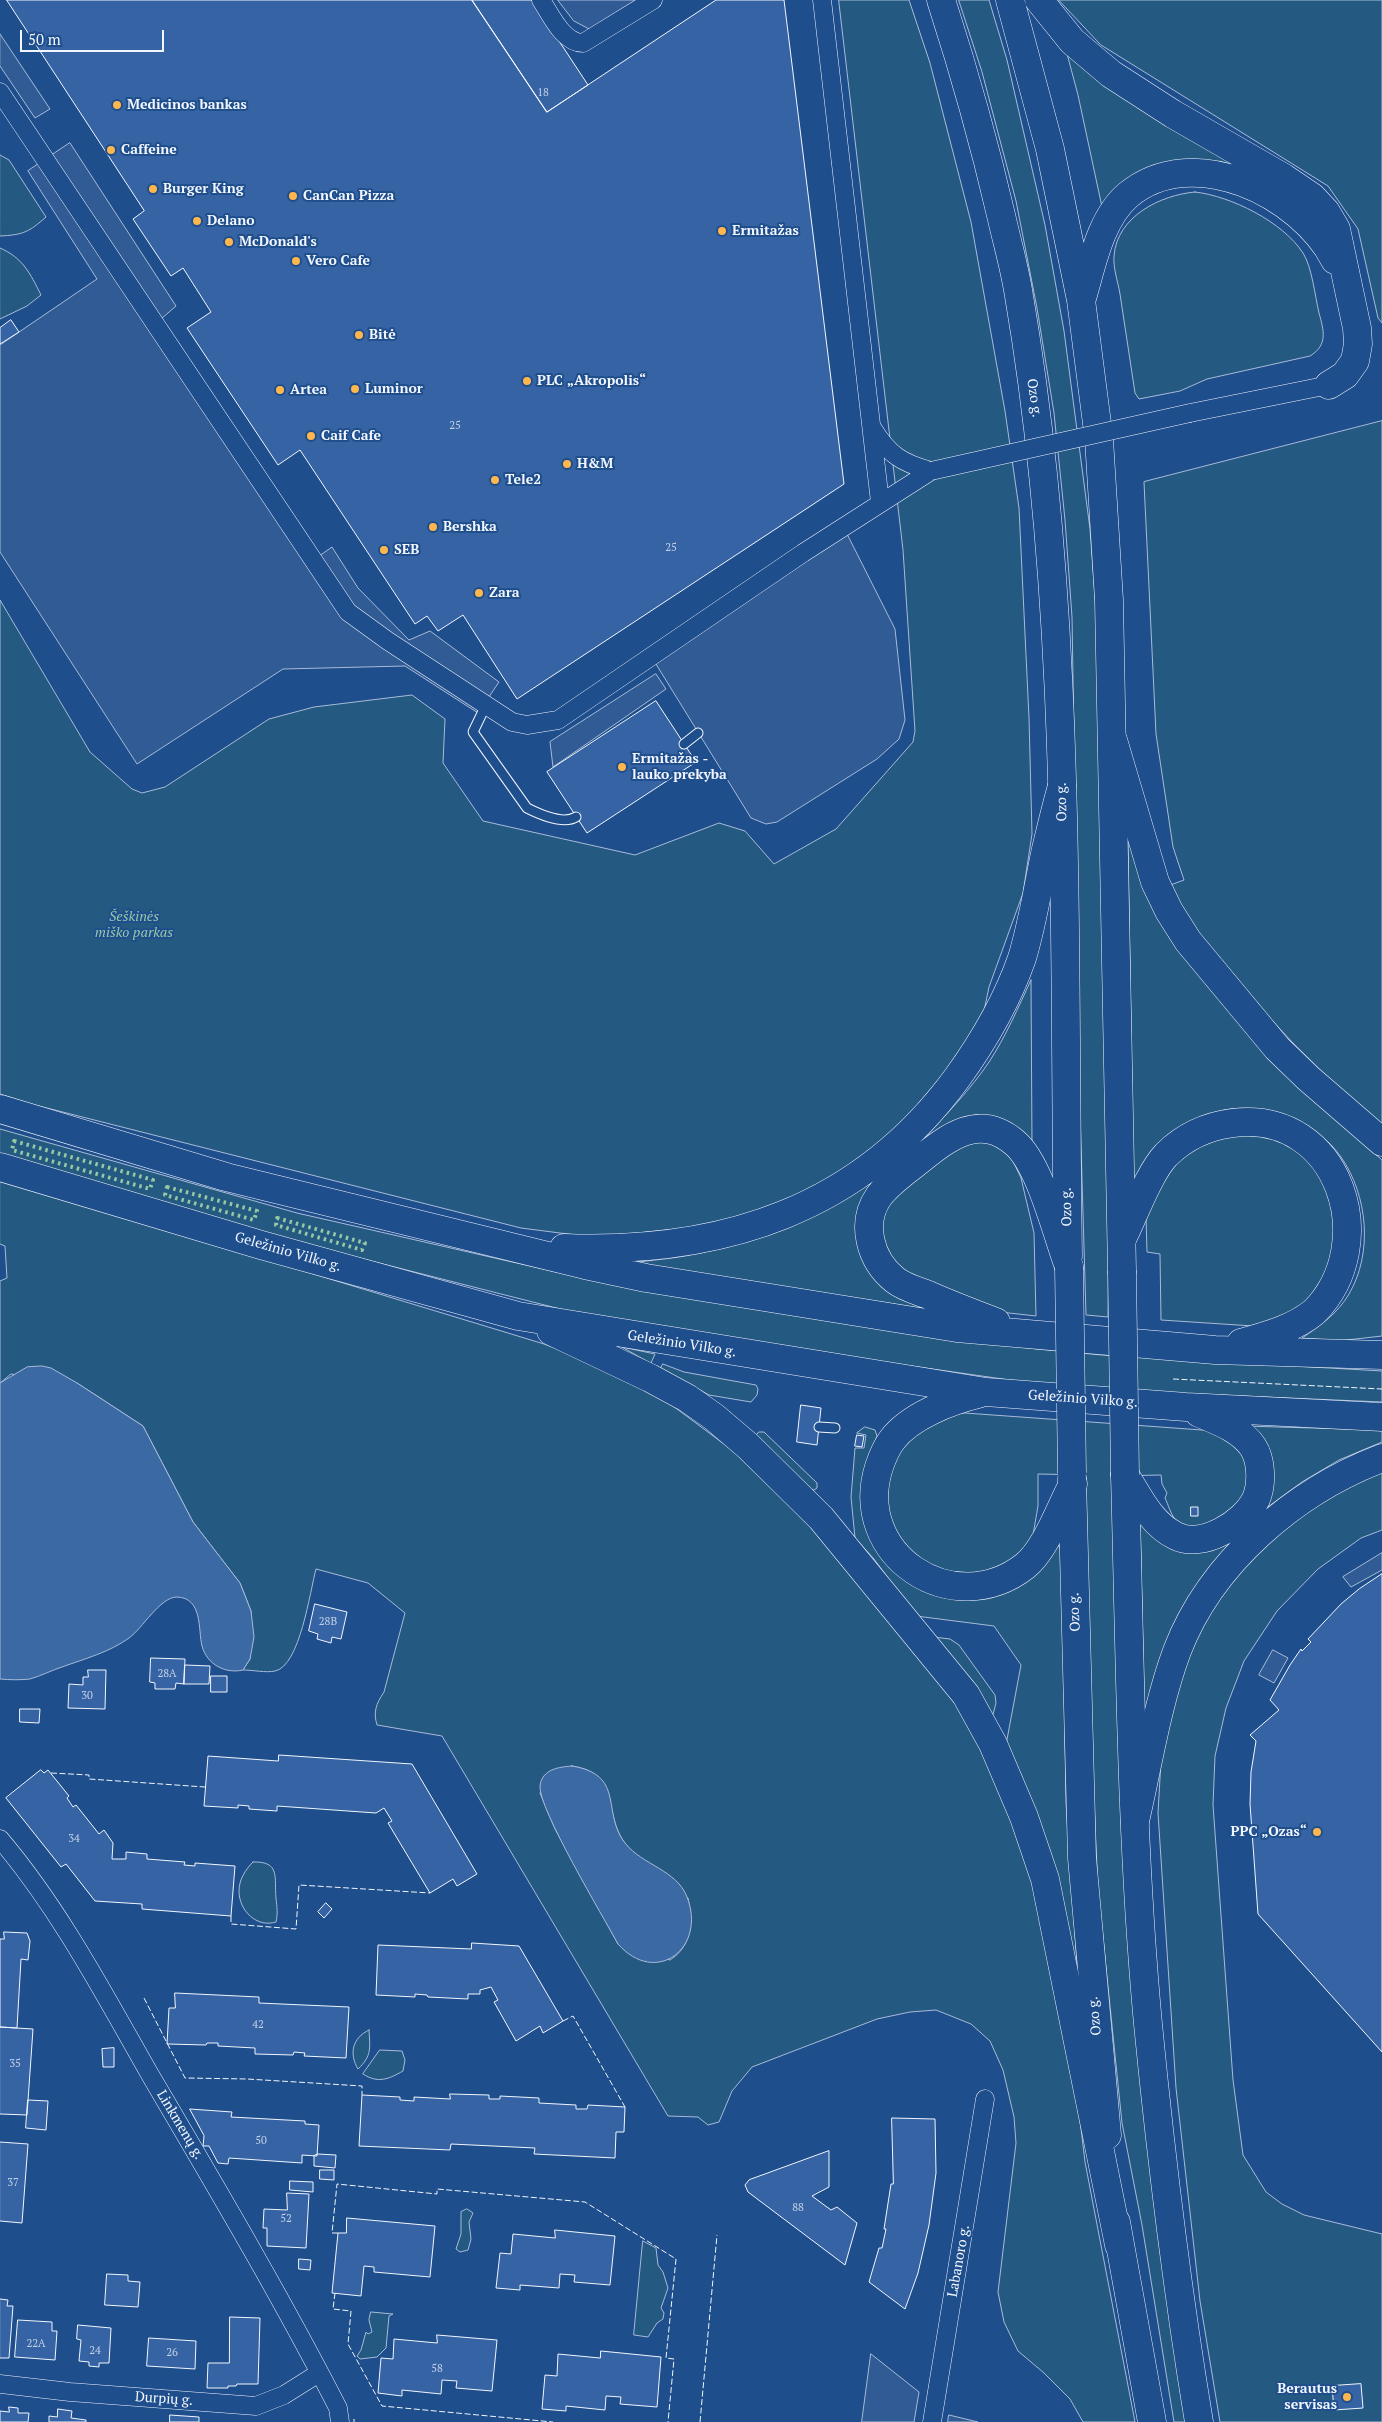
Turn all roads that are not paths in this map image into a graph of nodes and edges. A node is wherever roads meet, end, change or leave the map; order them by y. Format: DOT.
graph roads {
  1 [pos="541,0"];
  2 [pos="653,0"];
  3 [pos="822,0"];
  4 [pos="942,0"];
  5 [pos="1010,0"];
  6 [pos="1039,0"];
  7 [pos="0,92"];
  8 [pos="1346,281"];
  9 [pos="1081,300"];
  10 [pos="1329,385"];
  11 [pos="870,424"];
  12 [pos="931,471"];
  13 [pos="880,502"];
  14 [pos="486,705"];
  15 [pos="698,733"];
  16 [pos="1113,740"];
  17 [pos="684,744"];
  18 [pos="1062,786"];
  19 [pos="576,817"];
  20 [pos="0,1109"];
  21 [pos="1382,1142"];
  22 [pos="0,1167"];
  23 [pos="1122,1239"];
  24 [pos="510,1246"];
  25 [pos="1068,1267"];
  26 [pos="518,1316"];
  27 [pos="1030,1334"];
  28 [pos="1215,1350"];
  29 [pos="1382,1355"];
  30 [pos="986,1392"];
  31 [pos="1186,1407"];
  32 [pos="1382,1417"];
  33 [pos="819,1427"];
  34 [pos="835,1428"];
  35 [pos="1382,1458"];
  36 [pos="1125,1475"];
  37 [pos="1072,1478"];
  38 [pos="1135,1821"];
  39 [pos="0,1838"];
  40 [pos="985,2099"];
  41 [pos="1119,2245"];
  42 [pos="319,2373"];
  43 [pos="0,2384"];
  44 [pos="340,2422"];
  45 [pos="932,2422"];
  46 [pos="1152,2422"];
  47 [pos="1199,2422"];
  1 -- 2 [label="street"];
  3 -- 11 [label="street"];
  4 -- 18 [label="main road, Ozo g."];
  5 -- 9 [label="main road"];
  6 -- 8 [label="main road"];
  7 -- 14 [label="street"];
  8 -- 9 [label="main road"];
  8 -- 10 [label="main road"];
  9 -- 16 [label="main road"];
  10 -- 12 [label="street, bridge"];
  11 -- 12 [label="street"];
  11 -- 13 [label="street"];
  12 -- 13 [label="street"];
  13 -- 14 [label="street"];
  14 -- 19 [label="lane"];
  15 -- 17 [label="lane"];
  16 -- 21 [label="main road"];
  16 -- 23 [label="main road"];
  18 -- 24 [label="main road"];
  18 -- 25 [label="main road, Ozo g."];
  20 -- 24 [label="main road"];
  22 -- 26 [label="main road, Geležinio Vilko g."];
  23 -- 28 [label="main road"];
  23 -- 36 [label="main road, bridge"];
  24 -- 27 [label="main road"];
  25 -- 27 [label="main road"];
  25 -- 37 [label="main road, Ozo g., bridge"];
  26 -- 30 [label="main road, Geležinio Vilko g."];
  26 -- 41 [label="main road"];
  27 -- 28 [label="main road"];
  28 -- 29 [label="main road"];
  30 -- 31 [label="main road, Geležinio Vilko g."];
  30 -- 37 [label="main road"];
  31 -- 32 [label="main road, Geležinio Vilko g."];
  31 -- 36 [label="main road"];
  33 -- 34 [label="lane"];
  35 -- 38 [label="main road"];
  36 -- 38 [label="main road"];
  37 -- 41 [label="main road, Ozo g."];
  38 -- 47 [label="main road"];
  39 -- 42 [label="street, Linkmenų g."];
  40 -- 45 [label="street, Labanoro g."];
  41 -- 46 [label="main road, Ozo g."];
  42 -- 43 [label="street, Durpių g."];
  42 -- 44 [label="street, Linkmenų g."];
}
